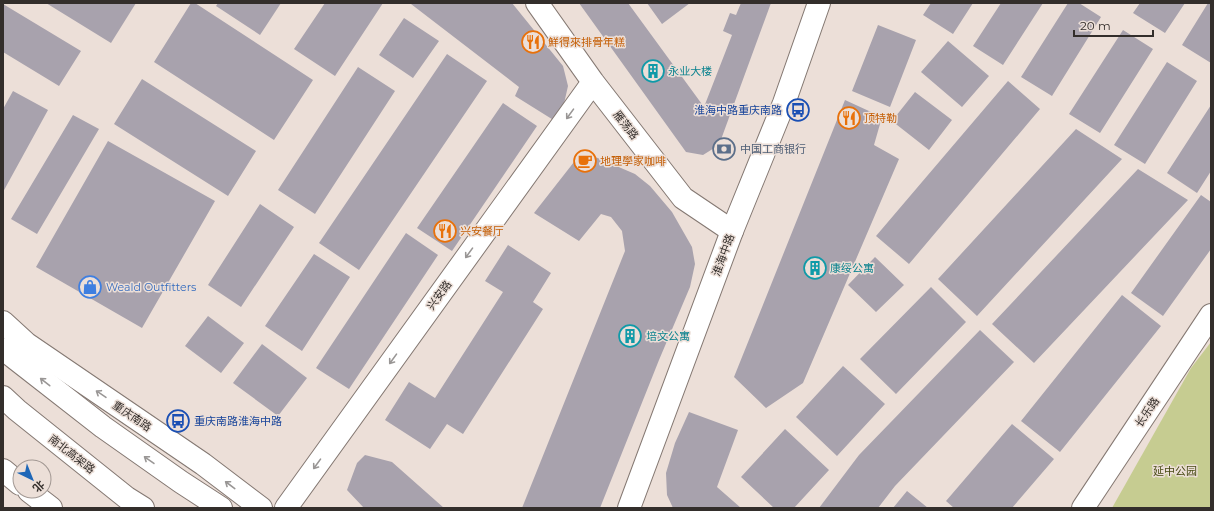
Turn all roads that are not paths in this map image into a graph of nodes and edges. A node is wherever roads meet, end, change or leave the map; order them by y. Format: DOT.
graph roads {
  1 [pos="537,3"];
  2 [pos="819,3"];
  3 [pos="593,82"];
  4 [pos="732,231"];
  5 [pos="1211,315"];
  6 [pos="3,322"];
  7 [pos="3,349"];
  8 [pos="3,388"];
  9 [pos="3,397"];
  10 [pos="3,470"];
  11 [pos="12,477"];
  12 [pos="3,482"];
  13 [pos="39,499"];
  14 [pos="38,508"];
  15 [pos="51,508"];
  16 [pos="143,508"];
  17 [pos="156,508"];
  18 [pos="221,508"];
  19 [pos="261,508"];
  20 [pos="286,508"];
  21 [pos="629,508"];
  22 [pos="1083,508"];
  1 -- 3 [label="main road, 雁荡路"];
  2 -- 4 [label="main road, 淮海中路"];
  3 -- 4 [label="main road, 雁荡路"];
  3 -- 20 [label="main road, 兴安路, one-way"];
  4 -- 21 [label="main road, 淮海中路"];
  5 -- 22 [label="main road, 长乐路"];
  19 -- 6 [label="main road, 重庆南路, one-way"];
  18 -- 7 [label="main road, one-way"];
  8 -- 17 [label="main road"];
  9 -- 16 [label="main road, 南北高架路"];
  10 -- 11 [label="main road"];
  12 -- 14 [label="main road"];
  13 -- 15 [label="main road"];
}
